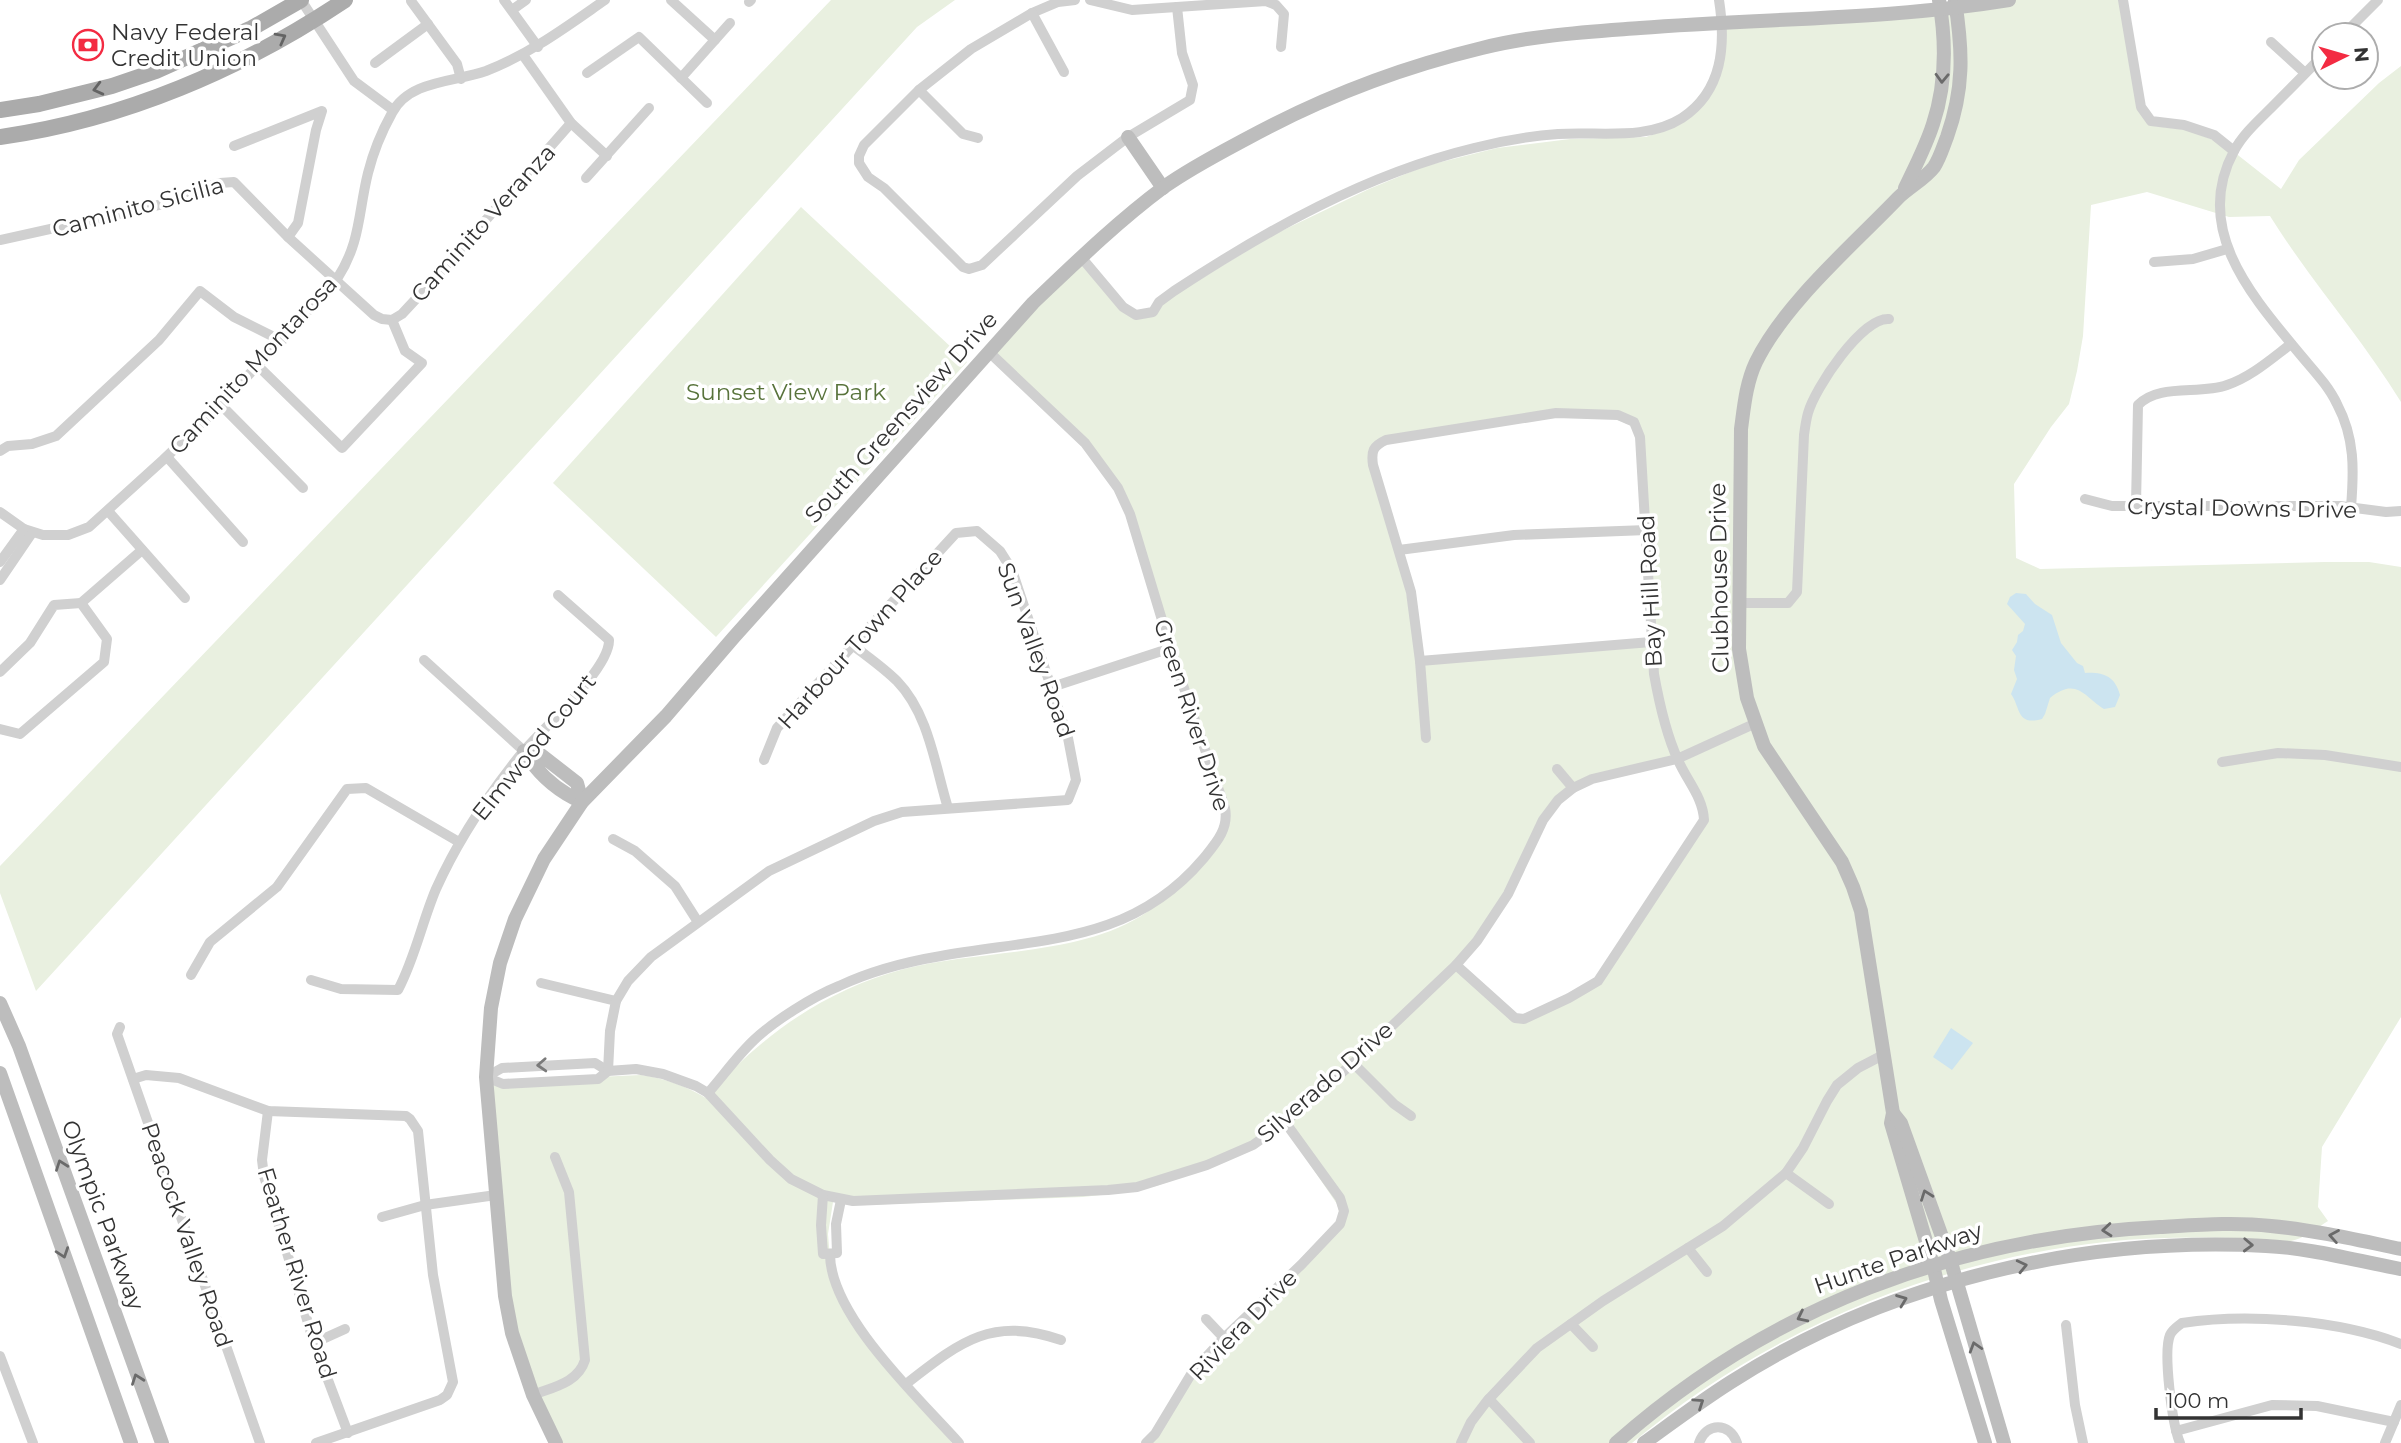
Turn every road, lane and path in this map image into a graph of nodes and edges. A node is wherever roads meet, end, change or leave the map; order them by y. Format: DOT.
graph roads {
  1 [pos="301,0"];
  2 [pos="345,0"];
  3 [pos="504,0"];
  4 [pos="526,0"];
  5 [pos="605,0"];
  6 [pos="671,0"];
  7 [pos="1075,0"];
  8 [pos="1090,0"];
  9 [pos="1719,0"];
  10 [pos="2010,0"];
  11 [pos="2123,0"];
  12 [pos="2378,0"];
  13 [pos="411,1"];
  14 [pos="1955,4"];
  15 [pos="1940,5"];
  16 [pos="1177,7"];
  17 [pos="512,10"];
  18 [pos="1032,13"];
  19 [pos="313,21"];
  20 [pos="2357,21"];
  21 [pos="730,23"];
  22 [pos="1722,23"];
  23 [pos="428,24"];
  24 [pos="715,40"];
  25 [pos="2271,42"];
  26 [pos="538,47"];
  27 [pos="1281,47"];
  28 [pos="523,55"];
  29 [pos="375,63"];
  30 [pos="2310,68"];
  31 [pos="1064,72"];
  32 [pos="587,73"];
  33 [pos="2305,73"];
  34 [pos="681,78"];
  35 [pos="461,79"];
  36 [pos="919,90"];
  37 [pos="707,103"];
  38 [pos="649,108"];
  39 [pos="0,110"];
  40 [pos="393,110"];
  41 [pos="571,123"];
  42 [pos="0,137"];
  43 [pos="1128,137"];
  44 [pos="978,138"];
  45 [pos="234,146"];
  46 [pos="2234,151"];
  47 [pos="607,156"];
  48 [pos="586,178"];
  49 [pos="1163,188"];
  50 [pos="1903,193"];
  51 [pos="288,237"];
  52 [pos="0,240"];
  53 [pos="2227,248"];
  54 [pos="1081,257"];
  55 [pos="2154,262"];
  56 [pos="337,279"];
  57 [pos="1889,318"];
  58 [pos="392,320"];
  59 [pos="282,341"];
  60 [pos="2291,344"];
  61 [pos="989,352"];
  62 [pos="258,366"];
  63 [pos="221,405"];
  64 [pos="0,452"];
  65 [pos="167,457"];
  66 [pos="303,488"];
  67 [pos="2085,499"];
  68 [pos="2136,505"];
  69 [pos="2351,507"];
  70 [pos="108,511"];
  71 [pos="2401,511"];
  72 [pos="0,512"];
  73 [pos="1647,530"];
  74 [pos="28,531"];
  75 [pos="969,531"];
  76 [pos="243,542"];
  77 [pos="142,550"];
  78 [pos="1399,550"];
  79 [pos="0,562"];
  80 [pos="0,580"];
  81 [pos="558,595"];
  82 [pos="185,598"];
  83 [pos="81,603"];
  84 [pos="1739,603"];
  85 [pos="1651,642"];
  86 [pos="854,646"];
  87 [pos="1171,648"];
  88 [pos="424,660"];
  89 [pos="1420,661"];
  90 [pos="0,672"];
  91 [pos="1052,687"];
  92 [pos="1756,723"];
  93 [pos="0,729"];
  94 [pos="1426,738"];
  95 [pos="524,751"];
  96 [pos="1677,759"];
  97 [pos="764,760"];
  98 [pos="2222,762"];
  99 [pos="2401,767"];
  100 [pos="1557,769"];
  101 [pos="1573,788"];
  102 [pos="582,802"];
  103 [pos="948,808"];
  104 [pos="613,839"];
  105 [pos="459,842"];
  106 [pos="698,922"];
  107 [pos="1456,965"];
  108 [pos="191,975"];
  109 [pos="311,980"];
  110 [pos="541,982"];
  111 [pos="616,1001"];
  112 [pos="0,1003"];
  113 [pos="120,1027"];
  114 [pos="1883,1055"];
  115 [pos="1353,1063"];
  116 [pos="608,1071"];
  117 [pos="0,1073"];
  118 [pos="486,1077"];
  119 [pos="133,1079"];
  120 [pos="708,1093"];
  121 [pos="268,1111"];
  122 [pos="1893,1113"];
  123 [pos="1411,1116"];
  124 [pos="1286,1122"];
  125 [pos="555,1157"];
  126 [pos="1786,1174"];
  127 [pos="496,1195"];
  128 [pos="823,1195"];
  129 [pos="841,1200"];
  130 [pos="425,1205"];
  131 [pos="1829,1205"];
  132 [pos="382,1217"];
  133 [pos="1688,1248"];
  134 [pos="2401,1249"];
  135 [pos="830,1254"];
  136 [pos="1950,1259"];
  137 [pos="1933,1265"];
  138 [pos="2401,1269"];
  139 [pos="1707,1272"];
  140 [pos="1955,1282"];
  141 [pos="1939,1288"];
  142 [pos="1206,1319"];
  143 [pos="1571,1324"];
  144 [pos="2066,1325"];
  145 [pos="345,1329"];
  146 [pos="1224,1338"];
  147 [pos="1062,1340"];
  148 [pos="314,1343"];
  149 [pos="2401,1344"];
  150 [pos="1592,1347"];
  151 [pos="0,1356"];
  152 [pos="906,1384"];
  153 [pos="533,1395"];
  154 [pos="1489,1399"];
  155 [pos="2401,1405"];
  156 [pos="2394,1422"];
  157 [pos="2176,1431"];
  158 [pos="348,1433"];
  159 [pos="33,1443"];
  160 [pos="131,1443"];
  161 [pos="162,1443"];
  162 [pos="260,1443"];
  163 [pos="317,1443"];
  164 [pos="556,1443"];
  165 [pos="959,1443"];
  166 [pos="1146,1443"];
  167 [pos="1461,1443"];
  168 [pos="1530,1443"];
  169 [pos="1616,1443"];
  170 [pos="1644,1443"];
  171 [pos="1699,1443"];
  172 [pos="1737,1443"];
  173 [pos="1985,1443"];
  174 [pos="2004,1443"];
  175 [pos="2083,1443"];
  176 [pos="2180,1443"];
  177 [pos="2385,1443"];
  1 -- 19 [label="street"];
  1 -- 39 [label="main road, one-way"];
  2 -- 19 [label="main road"];
  3 -- 17 [label="street"];
  4 -- 17 [label="street"];
  5 -- 26 [label="street, Caminito Montarosa"];
  6 -- 24 [label="street"];
  7 -- 18 [label="street"];
  8 -- 16 [label="street"];
  9 -- 22 [label="street"];
  10 -- 14 [label="street, South Greensview Drive"];
  11 -- 46 [label="street"];
  12 -- 20 [label="street"];
  13 -- 23 [label="street"];
  14 -- 15 [label="street, South Greensview Drive"];
  14 -- 50 [label="street, Clubhouse Drive"];
  15 -- 22 [label="street, South Greensview Drive"];
  15 -- 50 [label="street, Clubhouse Drive, one-way"];
  16 -- 27 [label="street"];
  16 -- 43 [label="street"];
  17 -- 26 [label="street"];
  18 -- 31 [label="street"];
  18 -- 36 [label="street"];
  19 -- 40 [label="street"];
  42 -- 19 [label="main road, one-way"];
  21 -- 24 [label="street"];
  22 -- 49 [label="street, South Greensview Drive"];
  22 -- 54 [label="street"];
  23 -- 29 [label="street"];
  23 -- 35 [label="street"];
  24 -- 34 [label="street"];
  25 -- 33 [label="street"];
  26 -- 28 [label="street, Caminito Montarosa"];
  28 -- 35 [label="street, Caminito Montarosa"];
  28 -- 41 [label="street"];
  30 -- 33 [label="street"];
  32 -- 34 [label="street"];
  33 -- 46 [label="street"];
  34 -- 37 [label="street"];
  35 -- 40 [label="street, Caminito Montarosa"];
  36 -- 43 [label="street"];
  36 -- 44 [label="street"];
  38 -- 47 [label="street"];
  40 -- 56 [label="street, Caminito Montarosa"];
  41 -- 47 [label="street"];
  41 -- 58 [label="street, Caminito Veranza"];
  43 -- 49 [label="street"];
  45 -- 51 [label="street"];
  46 -- 53 [label="street"];
  47 -- 48 [label="street"];
  49 -- 54 [label="street, South Greensview Drive"];
  50 -- 84 [label="street, Clubhouse Drive"];
  51 -- 52 [label="street, Caminito Sicilia"];
  51 -- 56 [label="street"];
  53 -- 55 [label="street"];
  53 -- 60 [label="street"];
  54 -- 61 [label="street, South Greensview Drive"];
  56 -- 58 [label="street"];
  56 -- 59 [label="street, Caminito Montarosa"];
  57 -- 84 [label="street"];
  58 -- 62 [label="street"];
  59 -- 62 [label="street, Caminito Montarosa"];
  59 -- 64 [label="street"];
  60 -- 68 [label="street"];
  60 -- 69 [label="street"];
  61 -- 87 [label="street, Green River Drive"];
  61 -- 102 [label="street, South Greensview Drive"];
  62 -- 63 [label="street, Caminito Montarosa"];
  63 -- 65 [label="street, Caminito Montarosa"];
  63 -- 66 [label="street"];
  65 -- 70 [label="street, Caminito Montarosa"];
  65 -- 76 [label="street"];
  67 -- 68 [label="street, Crystal Downs Drive"];
  68 -- 69 [label="street, Crystal Downs Drive"];
  69 -- 71 [label="street, Crystal Downs Drive"];
  70 -- 74 [label="street, Caminito Montarosa"];
  70 -- 77 [label="street"];
  72 -- 74 [label="street"];
  73 -- 78 [label="street"];
  73 -- 78 [label="street, Bay Hill Road"];
  73 -- 85 [label="street, Bay Hill Road"];
  74 -- 79 [label="street"];
  74 -- 80 [label="street"];
  75 -- 86 [label="street, Harbour Town Place"];
  75 -- 91 [label="street, Sun Valley Road"];
  77 -- 82 [label="street"];
  77 -- 83 [label="street"];
  78 -- 89 [label="street"];
  81 -- 95 [label="street, Elmwood Court"];
  83 -- 90 [label="street"];
  83 -- 93 [label="street"];
  84 -- 92 [label="street, Clubhouse Drive"];
  85 -- 89 [label="street"];
  85 -- 96 [label="street, Bay Hill Road"];
  86 -- 97 [label="street, Harbour Town Place"];
  86 -- 103 [label="street"];
  87 -- 91 [label="street"];
  87 -- 120 [label="street, Green River Drive"];
  88 -- 95 [label="street"];
  89 -- 94 [label="street"];
  91 -- 103 [label="street, Sun Valley Road"];
  92 -- 96 [label="street, Silverado Drive"];
  92 -- 114 [label="street, Clubhouse Drive"];
  95 -- 102 [label="street"];
  95 -- 105 [label="street, Elmwood Court"];
  96 -- 101 [label="street, Silverado Drive"];
  96 -- 107 [label="street, Bay Hill Road"];
  98 -- 99 [label="street"];
  100 -- 101 [label="street"];
  101 -- 107 [label="street, Silverado Drive"];
  102 -- 118 [label="street, South Greensview Drive"];
  103 -- 106 [label="street"];
  104 -- 106 [label="street"];
  105 -- 108 [label="street"];
  105 -- 109 [label="street, Elmwood Court"];
  106 -- 111 [label="street"];
  107 -- 115 [label="street, Silverado Drive"];
  110 -- 111 [label="street"];
  111 -- 116 [label="street"];
  161 -- 112 [label="street, Olympic Parkway, one-way"];
  113 -- 119 [label="street, Peacock Valley Road"];
  114 -- 122 [label="street, Clubhouse Drive"];
  114 -- 126 [label="street"];
  115 -- 123 [label="street"];
  115 -- 124 [label="street, Silverado Drive"];
  116 -- 118 [label="street, Silverado Drive"];
  116 -- 118 [label="street, Silverado Drive, one-way"];
  116 -- 120 [label="street, Silverado Drive"];
  117 -- 160 [label="street, one-way"];
  118 -- 127 [label="street, South Greensview Drive"];
  119 -- 121 [label="street"];
  119 -- 162 [label="street, Peacock Valley Road"];
  120 -- 128 [label="street, Silverado Drive"];
  121 -- 130 [label="street"];
  121 -- 148 [label="street, Feather River Road"];
  136 -- 122 [label="street, Clubhouse Drive, one-way"];
  122 -- 137 [label="street, Clubhouse Drive"];
  124 -- 129 [label="street, Silverado Drive"];
  124 -- 146 [label="street, Riviera Drive"];
  125 -- 153 [label="street"];
  126 -- 131 [label="street"];
  126 -- 133 [label="street"];
  127 -- 130 [label="street"];
  127 -- 153 [label="street, South Greensview Drive"];
  128 -- 129 [label="street, Silverado Drive"];
  128 -- 135 [label="street"];
  129 -- 135 [label="street"];
  130 -- 132 [label="street"];
  130 -- 158 [label="street"];
  133 -- 139 [label="street"];
  133 -- 143 [label="street"];
  134 -- 136 [label="street, Hunte Parkway, one-way"];
  135 -- 152 [label="street"];
  136 -- 137 [label="street, Hunte Parkway"];
  136 -- 140 [label="street, Clubhouse Drive"];
  137 -- 141 [label="street, Clubhouse Drive"];
  137 -- 169 [label="street, Hunte Parkway, one-way"];
  140 -- 138 [label="street, Hunte Parkway, one-way"];
  140 -- 141 [label="street, Hunte Parkway"];
  174 -- 140 [label="street, Clubhouse Drive, one-way"];
  170 -- 141 [label="street, Hunte Parkway, one-way"];
  141 -- 173 [label="street, Clubhouse Drive"];
  142 -- 146 [label="street"];
  143 -- 150 [label="street"];
  143 -- 154 [label="street"];
  144 -- 175 [label="street"];
  145 -- 148 [label="street"];
  146 -- 166 [label="street, Riviera Drive"];
  147 -- 152 [label="street"];
  148 -- 158 [label="street, Feather River Road"];
  149 -- 157 [label="street"];
  151 -- 159 [label="street"];
  152 -- 165 [label="street"];
  153 -- 164 [label="street, South Greensview Drive"];
  154 -- 167 [label="street"];
  154 -- 168 [label="street"];
  155 -- 156 [label="street"];
  156 -- 157 [label="street"];
  156 -- 177 [label="street"];
  157 -- 176 [label="street"];
  158 -- 163 [label="street"];
  171 -- 172 [label="street"];
}
